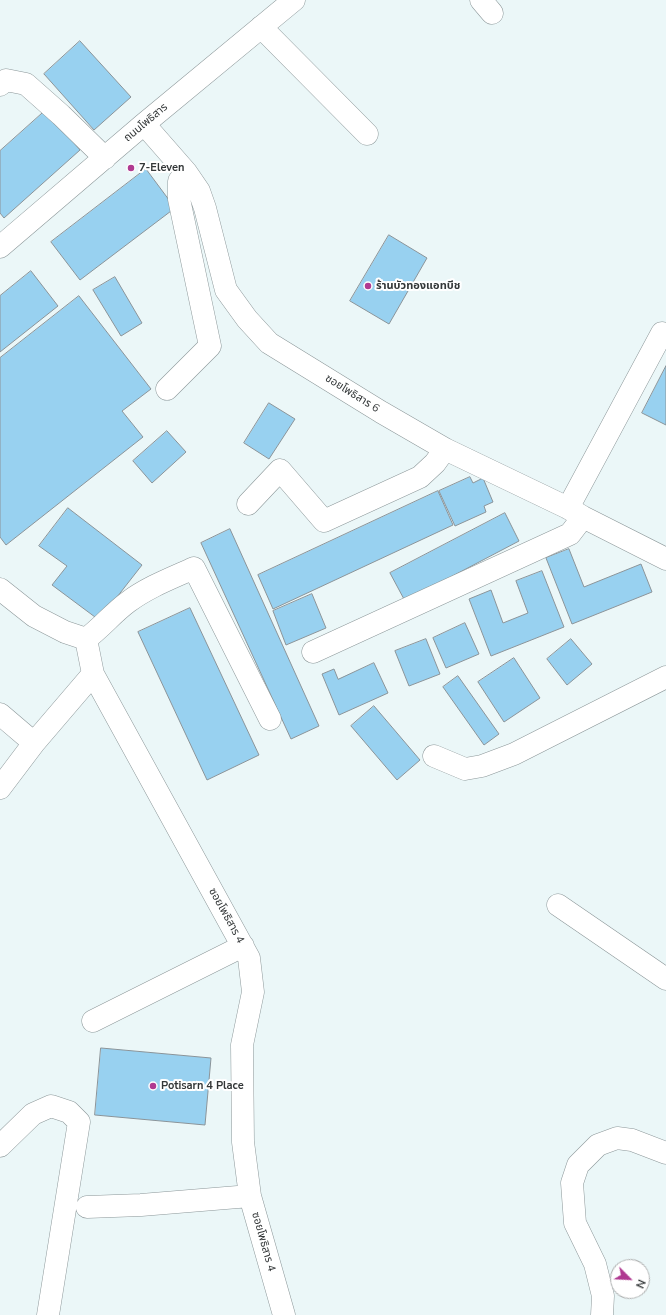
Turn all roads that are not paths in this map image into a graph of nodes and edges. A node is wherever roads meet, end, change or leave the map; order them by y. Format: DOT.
graph roads {
  1 [pos="294,0"];
  2 [pos="261,27"];
  3 [pos="0,85"];
  4 [pos="144,124"];
  5 [pos="367,134"];
  6 [pos="106,158"];
  7 [pos="186,172"];
  8 [pos="0,247"];
  9 [pos="662,333"];
  10 [pos="167,389"];
  11 [pos="445,449"];
  12 [pos="248,504"];
  13 [pos="576,513"];
  14 [pos="666,559"];
  15 [pos="0,589"];
  16 [pos="86,640"];
  17 [pos="314,652"];
  18 [pos="93,674"];
  19 [pos="666,677"];
  20 [pos="0,714"];
  21 [pos="270,719"];
  22 [pos="34,743"];
  23 [pos="434,756"];
  24 [pos="0,788"];
  25 [pos="558,905"];
  26 [pos="243,946"];
  27 [pos="666,979"];
  28 [pos="93,1021"];
  29 [pos="0,1146"];
  30 [pos="666,1153"];
  31 [pos="250,1196"];
  32 [pos="87,1207"];
  33 [pos="48,1315"];
  34 [pos="284,1315"];
  35 [pos="602,1315"];
  1 -- 2 [label="street, ถนนโพธิสาร"];
  2 -- 4 [label="street, ถนนโพธิสาร"];
  2 -- 5 [label="street"];
  3 -- 6 [label="street"];
  4 -- 6 [label="street, ถนนโพธิสาร"];
  4 -- 7 [label="street, ซอยโพธิสาร 6"];
  6 -- 8 [label="street, ถนนโพธิสาร"];
  7 -- 10 [label="street"];
  7 -- 11 [label="street, ซอยโพธิสาร 6"];
  9 -- 13 [label="street"];
  11 -- 12 [label="street"];
  11 -- 13 [label="street, ซอยโพธิสาร 6"];
  13 -- 14 [label="street, ซอยโพธิสาร 6"];
  13 -- 17 [label="street"];
  15 -- 16 [label="street"];
  16 -- 18 [label="street, ซอยโพธิสาร 4"];
  16 -- 21 [label="street"];
  18 -- 22 [label="street"];
  18 -- 26 [label="street, ซอยโพธิสาร 4"];
  19 -- 23 [label="street"];
  20 -- 22 [label="street"];
  22 -- 24 [label="street"];
  25 -- 27 [label="street"];
  26 -- 28 [label="street"];
  26 -- 31 [label="street, ซอยโพธิสาร 4"];
  29 -- 33 [label="street"];
  30 -- 35 [label="street"];
  31 -- 32 [label="street"];
  31 -- 34 [label="street, ซอยโพธิสาร 4"];
}
